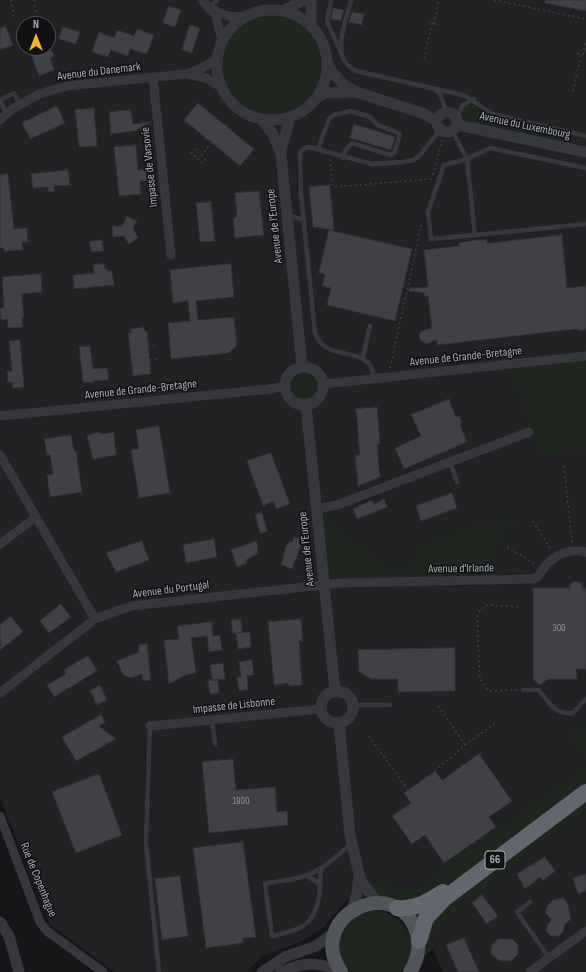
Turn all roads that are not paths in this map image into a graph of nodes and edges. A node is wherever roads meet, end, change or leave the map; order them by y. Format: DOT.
graph roads {
  1 [pos="202,0"];
  2 [pos="218,0"];
  3 [pos="303,0"];
  4 [pos="311,0"];
  5 [pos="331,0"];
  6 [pos="351,0"];
  7 [pos="210,7"];
  8 [pos="283,11"];
  9 [pos="248,15"];
  10 [pos="311,25"];
  11 [pos="222,41"];
  12 [pos="343,57"];
  13 [pos="217,59"];
  14 [pos="328,64"];
  15 [pos="186,74"];
  16 [pos="153,77"];
  17 [pos="222,88"];
  18 [pos="433,88"];
  19 [pos="359,93"];
  20 [pos="474,99"];
  21 [pos="0,100"];
  22 [pos="315,100"];
  23 [pos="20,104"];
  24 [pos="3,117"];
  25 [pos="289,117"];
  26 [pos="261,119"];
  27 [pos="453,121"];
  28 [pos="440,130"];
  29 [pos="586,136"];
  30 [pos="318,149"];
  31 [pos="586,152"];
  32 [pos="281,154"];
  33 [pos="343,158"];
  34 [pos="467,159"];
  35 [pos="586,168"];
  36 [pos="287,214"];
  37 [pos="303,220"];
  38 [pos="586,224"];
  39 [pos="475,235"];
  40 [pos="171,255"];
  41 [pos="370,326"];
  42 [pos="586,356"];
  43 [pos="363,357"];
  44 [pos="302,366"];
  45 [pos="374,374"];
  46 [pos="324,384"];
  47 [pos="285,386"];
  48 [pos="306,405"];
  49 [pos="0,416"];
  50 [pos="530,432"];
  51 [pos="0,455"];
  52 [pos="450,462"];
  53 [pos="457,482"];
  54 [pos="317,509"];
  55 [pos="36,517"];
  56 [pos="0,544"];
  57 [pos="586,552"];
  58 [pos="324,584"];
  59 [pos="95,619"];
  60 [pos="523,690"];
  61 [pos="335,691"];
  62 [pos="0,693"];
  63 [pos="586,699"];
  64 [pos="353,705"];
  65 [pos="390,705"];
  66 [pos="321,709"];
  67 [pos="212,720"];
  68 [pos="339,723"];
  69 [pos="150,726"];
  70 [pos="215,744"];
  71 [pos="586,786"];
  72 [pos="586,792"];
  73 [pos="0,816"];
  74 [pos="352,842"];
  75 [pos="320,868"];
  76 [pos="306,874"];
  77 [pos="359,874"];
  78 [pos="320,884"];
  79 [pos="530,902"];
  80 [pos="378,903"];
  81 [pos="397,908"];
  82 [pos="352,910"];
  83 [pos="0,922"];
  84 [pos="586,930"];
  85 [pos="335,932"];
  86 [pos="418,941"];
  87 [pos="550,958"];
  88 [pos="414,969"];
  89 [pos="19,972"];
  90 [pos="103,972"];
  91 [pos="159,972"];
  92 [pos="262,972"];
  93 [pos="281,972"];
  94 [pos="341,972"];
  95 [pos="530,972"];
  1 -- 7 [label="street"];
  2 -- 7 [label="lane"];
  3 -- 8 [label="street"];
  4 -- 10 [label="street"];
  5 -- 12 [label="lane"];
  6 -- 12 [label="lane"];
  7 -- 9 [label="street"];
  7 -- 11 [label="street"];
  8 -- 9 [label="street"];
  8 -- 10 [label="street"];
  9 -- 11 [label="street"];
  10 -- 14 [label="street"];
  11 -- 13 [label="street"];
  12 -- 18 [label="lane"];
  13 -- 15 [label="street, Avenue du Danemark"];
  13 -- 17 [label="street"];
  14 -- 19 [label="street"];
  14 -- 22 [label="street"];
  15 -- 16 [label="street, Avenue du Danemark"];
  15 -- 17 [label="street, Avenue du Danemark"];
  16 -- 23 [label="street, Avenue du Danemark"];
  16 -- 40 [label="street, Impasse de Varsovie"];
  17 -- 26 [label="street"];
  18 -- 20 [label="lane"];
  18 -- 27 [label="lane"];
  19 -- 22 [label="street"];
  19 -- 28 [label="street"];
  20 -- 27 [label="lane"];
  20 -- 29 [label="lane"];
  21 -- 23 [label="lane"];
  21 -- 24 [label="lane"];
  22 -- 25 [label="street"];
  23 -- 24 [label="street, Avenue du Danemark"];
  25 -- 26 [label="street"];
  25 -- 32 [label="street, Avenue de l'Europe"];
  26 -- 32 [label="street, Avenue de l'Europe"];
  27 -- 28 [label="street, Avenue du Luxembourg"];
  27 -- 28 [label="street"];
  27 -- 31 [label="street, Avenue du Luxembourg"];
  27 -- 34 [label="lane"];
  28 -- 33 [label="lane"];
  30 -- 33 [label="lane"];
  30 -- 33 [label="lane"];
  30 -- 37 [label="lane"];
  32 -- 36 [label="street, Avenue de l'Europe"];
  34 -- 35 [label="lane"];
  34 -- 39 [label="lane"];
  34 -- 39 [label="lane"];
  36 -- 37 [label="lane"];
  36 -- 44 [label="street, Avenue de l'Europe"];
  37 -- 43 [label="lane"];
  38 -- 39 [label="lane"];
  41 -- 43 [label="lane"];
  42 -- 45 [label="street, Avenue de Grande-Bretagne"];
  43 -- 45 [label="lane"];
  44 -- 46 [label="street"];
  44 -- 47 [label="street"];
  45 -- 46 [label="street, Avenue de Grande-Bretagne"];
  46 -- 48 [label="street"];
  47 -- 48 [label="street"];
  47 -- 49 [label="street, Avenue de Grande-Bretagne"];
  48 -- 54 [label="street, Avenue de l'Europe"];
  50 -- 52 [label="street"];
  51 -- 55 [label="street"];
  52 -- 53 [label="lane"];
  52 -- 54 [label="street"];
  54 -- 58 [label="street, Avenue de l'Europe"];
  55 -- 56 [label="street"];
  55 -- 59 [label="street"];
  57 -- 58 [label="street, Avenue d'Irlande"];
  58 -- 59 [label="street, Avenue du Portugal"];
  58 -- 61 [label="street, Avenue de l'Europe"];
  59 -- 62 [label="street, Avenue du Portugal"];
  60 -- 63 [label="lane"];
  61 -- 64 [label="street"];
  61 -- 66 [label="street"];
  64 -- 65 [label="lane"];
  64 -- 68 [label="street"];
  66 -- 67 [label="street, Impasse de Lisbonne"];
  66 -- 68 [label="street"];
  67 -- 69 [label="street, Impasse de Lisbonne"];
  67 -- 70 [label="lane"];
  68 -- 74 [label="street"];
  69 -- 91 [label="lane"];
  71 -- 81 [label="highway, 66"];
  72 -- 86 [label="highway, 66"];
  73 -- 90 [label="street, Rue de Copenhague"];
  74 -- 75 [label="lane"];
  74 -- 77 [label="street"];
  75 -- 76 [label="lane"];
  75 -- 78 [label="lane"];
  76 -- 78 [label="lane"];
  76 -- 78 [label="lane"];
  77 -- 80 [label="street"];
  77 -- 82 [label="street"];
  79 -- 87 [label="lane"];
  80 -- 81 [label="main road"];
  80 -- 82 [label="main road"];
  81 -- 86 [label="main road"];
  82 -- 85 [label="main road"];
  83 -- 89 [label="street"];
  84 -- 87 [label="street"];
  85 -- 92 [label="street"];
  85 -- 94 [label="main road"];
  86 -- 88 [label="main road"];
  87 -- 95 [label="street"];
  93 -- 94 [label="street"];
}
